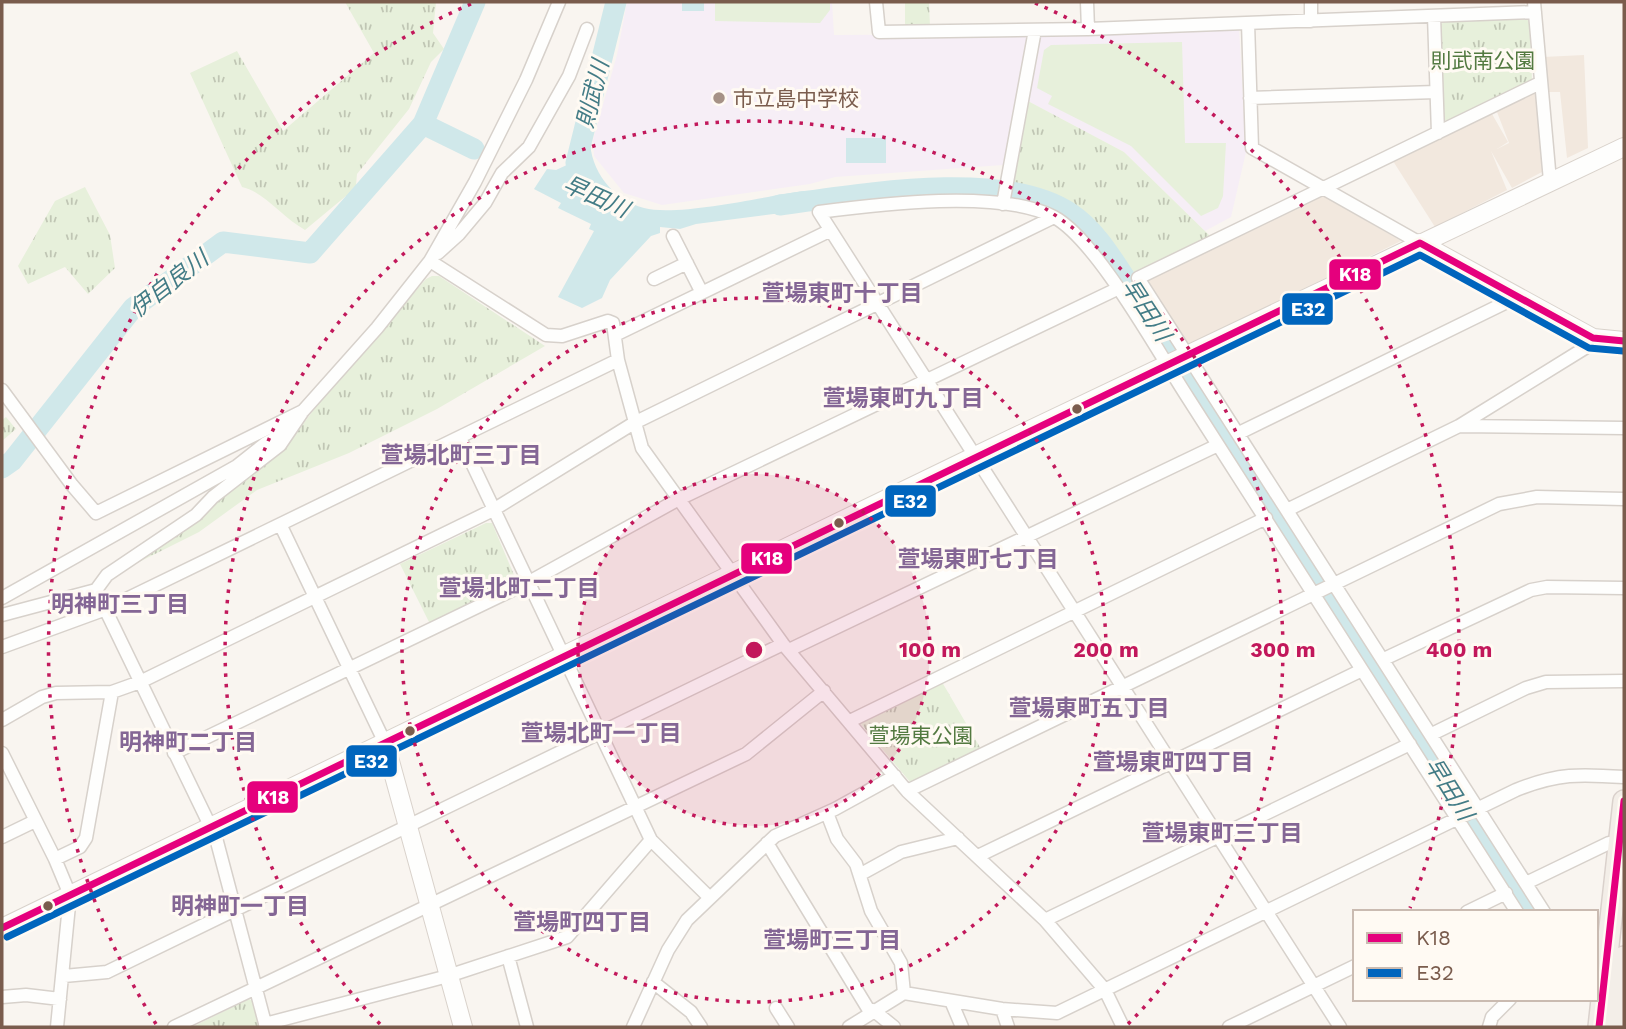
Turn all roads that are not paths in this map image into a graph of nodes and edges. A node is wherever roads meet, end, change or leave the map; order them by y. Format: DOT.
graph roads {
  1 [pos="559,2"];
  2 [pos="876,2"];
  3 [pos="1087,2"];
  4 [pos="1311,2"];
  5 [pos="1535,7"];
  6 [pos="1434,16"];
  7 [pos="1311,21"];
  8 [pos="1248,23"];
  9 [pos="587,29"];
  10 [pos="1088,29"];
  11 [pos="1035,30"];
  12 [pos="1541,83"];
  13 [pos="1436,92"];
  14 [pos="1250,98"];
  15 [pos="1438,133"];
  16 [pos="1624,147"];
  17 [pos="1550,181"];
  18 [pos="1324,188"];
  19 [pos="1003,203"];
  20 [pos="1054,217"];
  21 [pos="829,231"];
  22 [pos="673,236"];
  23 [pos="1420,243"];
  24 [pos="430,261"];
  25 [pos="687,263"];
  26 [pos="654,279"];
  27 [pos="1117,289"];
  28 [pos="702,293"];
  29 [pos="1517,297"];
  30 [pos="877,304"];
  31 [pos="615,335"];
  32 [pos="1593,338"];
  33 [pos="1624,341"];
  34 [pos="618,360"];
  35 [pos="1177,360"];
  36 [pos="926,380"];
  37 [pos="5,396"];
  38 [pos="303,411"];
  39 [pos="634,423"];
  40 [pos="1459,426"];
  41 [pos="1624,428"];
  42 [pos="293,429"];
  43 [pos="1239,433"];
  44 [pos="460,439"];
  45 [pos="1218,445"];
  46 [pos="975,456"];
  47 [pos="679,499"];
  48 [pos="1624,499"];
  49 [pos="1287,509"];
  50 [pos="493,510"];
  51 [pos="1266,518"];
  52 [pos="281,526"];
  53 [pos="1026,537"];
  54 [pos="733,574"];
  55 [pos="529,582"];
  56 [pos="1334,585"];
  57 [pos="1624,589"];
  58 [pos="96,590"];
  59 [pos="1316,594"];
  60 [pos="315,597"];
  61 [pos="2,598"];
  62 [pos="106,609"];
  63 [pos="1074,612"];
  64 [pos="2,615"];
  65 [pos="2,647"];
  66 [pos="786,647"];
  67 [pos="566,657"];
  68 [pos="1384,659"];
  69 [pos="349,669"];
  70 [pos="1362,670"];
  71 [pos="1624,681"];
  72 [pos="140,682"];
  73 [pos="1122,686"];
  74 [pos="824,691"];
  75 [pos="113,692"];
  76 [pos="2,720"];
  77 [pos="850,721"];
  78 [pos="599,733"];
  79 [pos="1432,734"];
  80 [pos="385,743"];
  81 [pos="1410,744"];
  82 [pos="2,753"];
  83 [pos="174,753"];
  84 [pos="1170,763"];
  85 [pos="895,776"];
  86 [pos="1624,777"];
  87 [pos="907,791"];
  88 [pos="1624,802"];
  89 [pos="635,805"];
  90 [pos="1477,810"];
  91 [pos="827,813"];
  92 [pos="1460,819"];
  93 [pos="35,821"];
  94 [pos="408,825"];
  95 [pos="211,826"];
  96 [pos="2,836"];
  97 [pos="1217,836"];
  98 [pos="958,838"];
  99 [pos="651,840"];
  100 [pos="767,843"];
  101 [pos="1620,843"];
  102 [pos="978,856"];
  103 [pos="55,859"];
  104 [pos="861,874"];
  105 [pos="1526,883"];
  106 [pos="1506,893"];
  107 [pos="70,895"];
  108 [pos="709,898"];
  109 [pos="429,904"];
  110 [pos="235,909"];
  111 [pos="1471,910"];
  112 [pos="1516,910"];
  113 [pos="1544,910"];
  114 [pos="1267,912"];
  115 [pos="1045,920"];
  116 [pos="2,928"];
  117 [pos="508,956"];
  118 [pos="1353,966"];
  119 [pos="448,975"];
  120 [pos="64,976"];
  121 [pos="1613,981"];
  122 [pos="653,982"];
  123 [pos="1313,985"];
  124 [pos="255,988"];
  125 [pos="1105,990"];
  126 [pos="904,993"];
  127 [pos="2,997"];
  128 [pos="60,999"];
  129 [pos="951,1001"];
  130 [pos="1508,1001"];
  131 [pos="776,1008"];
  132 [pos="1002,1009"];
  133 [pos="872,1011"];
  134 [pos="266,1025"];
  135 [pos="57,1027"];
  136 [pos="174,1027"];
  137 [pos="463,1027"];
  138 [pos="527,1027"];
  139 [pos="633,1027"];
  140 [pos="701,1027"];
  141 [pos="788,1027"];
  142 [pos="849,1027"];
  143 [pos="894,1027"];
  144 [pos="962,1027"];
  145 [pos="1008,1027"];
  146 [pos="1123,1027"];
  147 [pos="1228,1027"];
  148 [pos="1340,1027"];
  149 [pos="1489,1027"];
  150 [pos="1599,1027"];
  151 [pos="1616,1027"];
  1 -- 24 [label="street"];
  2 -- 11 [label="street"];
  3 -- 10 [label="street"];
  4 -- 7 [label="street"];
  5 -- 6 [label="street"];
  5 -- 12 [label="street"];
  6 -- 7 [label="street"];
  6 -- 13 [label="street"];
  7 -- 8 [label="street"];
  8 -- 10 [label="street"];
  8 -- 14 [label="street"];
  9 -- 24 [label="street"];
  10 -- 11 [label="street"];
  11 -- 19 [label="street"];
  12 -- 15 [label="street"];
  12 -- 17 [label="street"];
  13 -- 14 [label="street"];
  13 -- 15 [label="street"];
  14 -- 18 [label="street"];
  15 -- 18 [label="street"];
  16 -- 17 [label="street"];
  17 -- 23 [label="street"];
  18 -- 23 [label="street"];
  18 -- 35 [label="street"];
  19 -- 20 [label="street"];
  19 -- 21 [label="street"];
  20 -- 27 [label="street"];
  20 -- 30 [label="street"];
  21 -- 28 [label="street"];
  21 -- 30 [label="street"];
  22 -- 25 [label="street"];
  23 -- 29 [label="street"];
  23 -- 35 [label="street"];
  24 -- 31 [label="street"];
  24 -- 38 [label="street"];
  25 -- 26 [label="street"];
  25 -- 28 [label="street"];
  27 -- 35 [label="street"];
  27 -- 36 [label="street"];
  28 -- 31 [label="street"];
  29 -- 32 [label="street"];
  29 -- 43 [label="street"];
  30 -- 36 [label="street"];
  30 -- 39 [label="street"];
  31 -- 34 [label="street"];
  32 -- 33 [label="street"];
  32 -- 40 [label="street"];
  34 -- 39 [label="street"];
  34 -- 44 [label="street"];
  35 -- 43 [label="street"];
  35 -- 45 [label="street"];
  35 -- 46 [label="street"];
  36 -- 46 [label="street"];
  36 -- 47 [label="street"];
  37 -- 38 [label="street"];
  38 -- 42 [label="street"];
  39 -- 47 [label="street"];
  39 -- 50 [label="street"];
  40 -- 41 [label="street"];
  40 -- 49 [label="street"];
  42 -- 58 [label="street"];
  42 -- 61 [label="street"];
  43 -- 49 [label="street"];
  44 -- 50 [label="street"];
  44 -- 52 [label="street"];
  45 -- 51 [label="street"];
  45 -- 53 [label="street"];
  46 -- 53 [label="street"];
  46 -- 54 [label="street"];
  47 -- 54 [label="street"];
  47 -- 55 [label="street"];
  48 -- 56 [label="street"];
  49 -- 56 [label="street"];
  50 -- 55 [label="street"];
  50 -- 60 [label="street"];
  51 -- 59 [label="street"];
  51 -- 63 [label="street"];
  52 -- 60 [label="street"];
  52 -- 62 [label="street"];
  53 -- 63 [label="street"];
  53 -- 66 [label="street"];
  54 -- 66 [label="street"];
  54 -- 67 [label="street"];
  55 -- 67 [label="street"];
  55 -- 69 [label="street"];
  56 -- 59 [label="street"];
  56 -- 68 [label="street"];
  57 -- 68 [label="street"];
  58 -- 62 [label="street"];
  58 -- 64 [label="street"];
  59 -- 70 [label="street"];
  59 -- 73 [label="street"];
  60 -- 69 [label="street"];
  60 -- 72 [label="street"];
  62 -- 65 [label="street"];
  62 -- 72 [label="street"];
  63 -- 73 [label="street"];
  63 -- 77 [label="street"];
  66 -- 74 [label="street"];
  66 -- 78 [label="street"];
  67 -- 78 [label="street"];
  67 -- 80 [label="street"];
  68 -- 79 [label="street"];
  69 -- 80 [label="street"];
  69 -- 83 [label="street"];
  70 -- 81 [label="street"];
  70 -- 84 [label="street"];
  71 -- 79 [label="street"];
  72 -- 75 [label="street"];
  72 -- 83 [label="street"];
  73 -- 84 [label="street"];
  73 -- 87 [label="street"];
  74 -- 77 [label="street"];
  74 -- 89 [label="street"];
  75 -- 76 [label="street"];
  75 -- 103 [label="street"];
  77 -- 85 [label="street"];
  78 -- 89 [label="street"];
  78 -- 94 [label="street"];
  79 -- 90 [label="street"];
  80 -- 94 [label="street"];
  80 -- 95 [label="street"];
  81 -- 92 [label="street"];
  81 -- 97 [label="street"];
  82 -- 93 [label="street"];
  83 -- 95 [label="street"];
  84 -- 97 [label="street"];
  84 -- 102 [label="street"];
  85 -- 87 [label="street"];
  85 -- 91 [label="street"];
  86 -- 90 [label="street"];
  87 -- 98 [label="street"];
  88 -- 101 [label="main road"];
  89 -- 99 [label="street"];
  89 -- 109 [label="street"];
  90 -- 92 [label="street"];
  90 -- 105 [label="street"];
  91 -- 100 [label="street"];
  91 -- 104 [label="street"];
  92 -- 106 [label="street"];
  92 -- 114 [label="street"];
  93 -- 96 [label="street"];
  93 -- 103 [label="street"];
  94 -- 109 [label="street"];
  94 -- 110 [label="street"];
  95 -- 107 [label="street"];
  95 -- 110 [label="street"];
  97 -- 114 [label="street"];
  97 -- 115 [label="street"];
  98 -- 102 [label="street"];
  98 -- 104 [label="street"];
  99 -- 108 [label="street"];
  99 -- 117 [label="street"];
  100 -- 108 [label="street"];
  100 -- 133 [label="street"];
  101 -- 105 [label="street"];
  101 -- 121 [label="main road"];
  102 -- 115 [label="street"];
  103 -- 107 [label="street"];
  104 -- 126 [label="street"];
  105 -- 113 [label="street"];
  106 -- 111 [label="street"];
  106 -- 112 [label="street"];
  107 -- 116 [label="street"];
  107 -- 120 [label="street"];
  108 -- 122 [label="street"];
  109 -- 119 [label="street"];
  109 -- 124 [label="street"];
  110 -- 120 [label="street"];
  110 -- 124 [label="street"];
  114 -- 123 [label="street"];
  114 -- 125 [label="street"];
  115 -- 125 [label="street"];
  117 -- 119 [label="street"];
  117 -- 138 [label="street"];
  118 -- 123 [label="street"];
  119 -- 134 [label="street"];
  119 -- 137 [label="street"];
  120 -- 128 [label="street"];
  121 -- 150 [label="main road"];
  121 -- 151 [label="main road"];
  122 -- 139 [label="street"];
  122 -- 140 [label="street"];
  123 -- 147 [label="street"];
  123 -- 148 [label="street"];
  124 -- 134 [label="street"];
  124 -- 136 [label="street"];
  125 -- 132 [label="street"];
  125 -- 146 [label="street"];
  126 -- 129 [label="street"];
  126 -- 133 [label="street"];
  127 -- 128 [label="street"];
  128 -- 135 [label="street"];
  129 -- 132 [label="street"];
  129 -- 144 [label="street"];
  130 -- 149 [label="street"];
  131 -- 141 [label="street"];
  132 -- 145 [label="street"];
  133 -- 142 [label="street"];
  133 -- 143 [label="street"];
}
